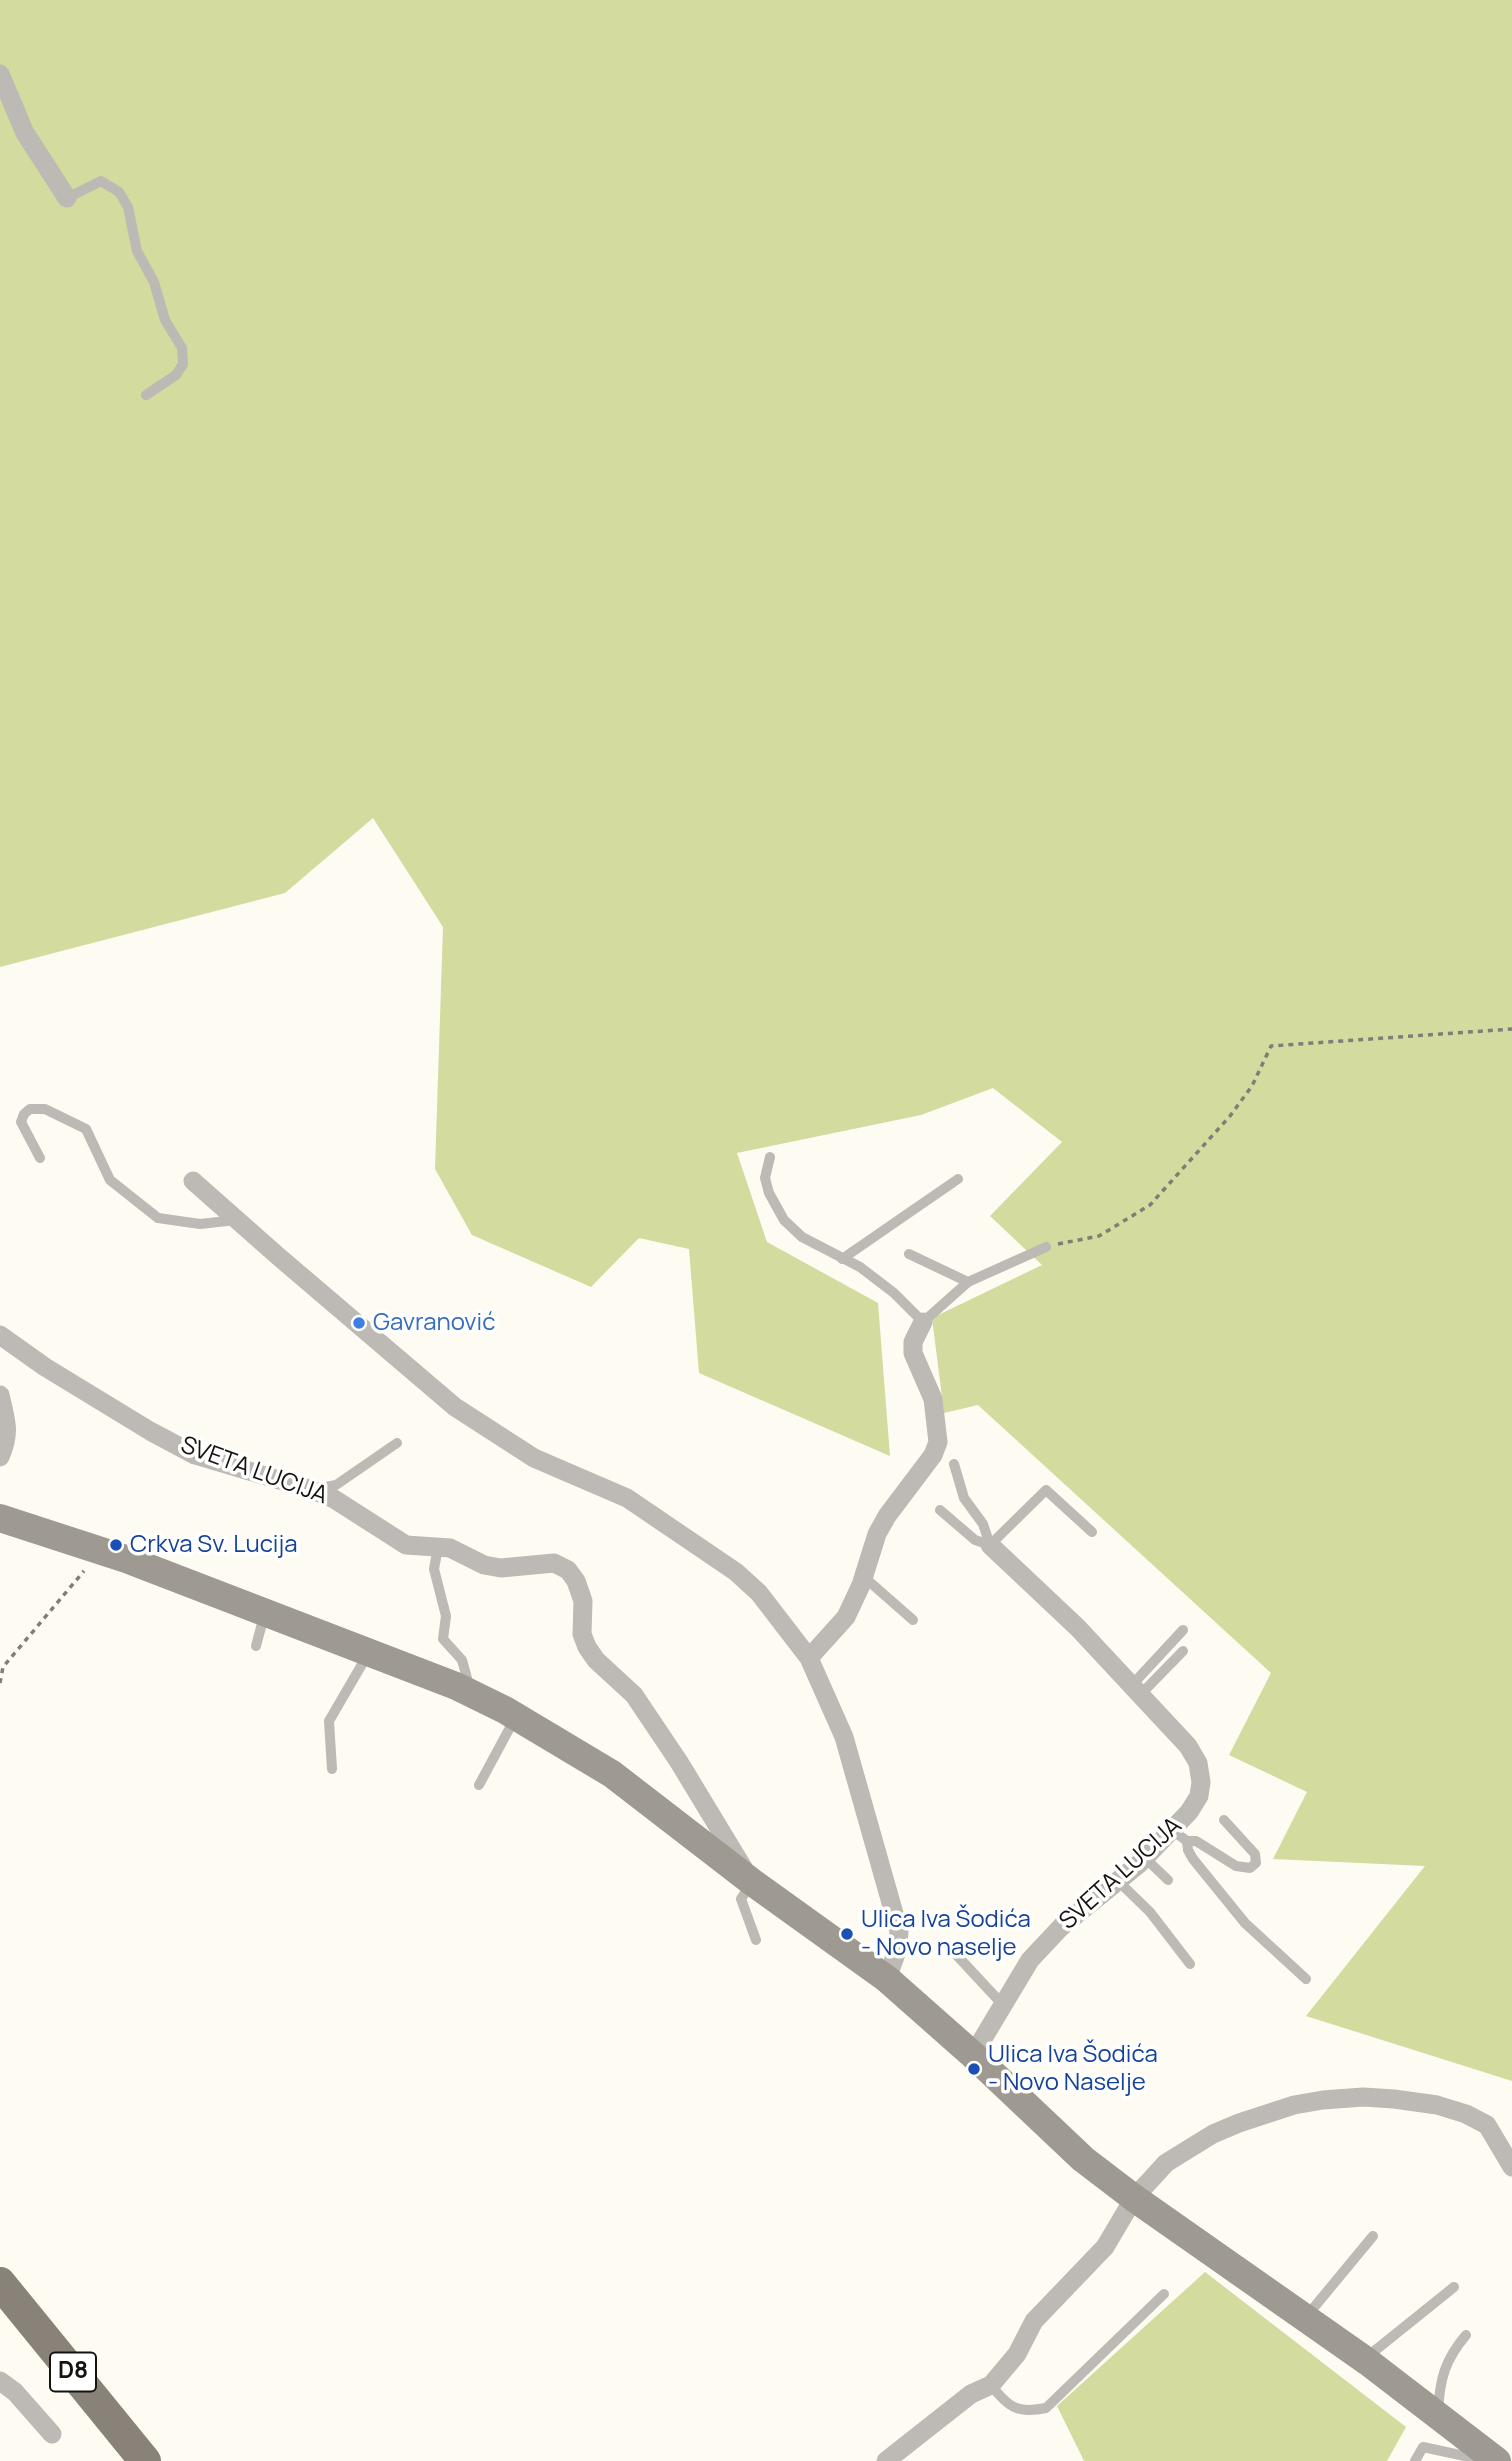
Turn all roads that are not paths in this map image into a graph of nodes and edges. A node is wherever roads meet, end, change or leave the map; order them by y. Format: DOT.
graph roads {
  1 [pos="0,74"];
  2 [pos="66,198"];
  3 [pos="146,395"];
  4 [pos="770,1157"];
  5 [pos="40,1158"];
  6 [pos="958,1178"];
  7 [pos="193,1181"];
  8 [pos="237,1220"];
  9 [pos="1046,1247"];
  10 [pos="909,1254"];
  11 [pos="842,1259"];
  12 [pos="968,1282"];
  13 [pos="923,1322"];
  14 [pos="0,1335"];
  15 [pos="0,1395"];
  16 [pos="397,1444"];
  17 [pos="0,1457"];
  18 [pos="954,1464"];
  19 [pos="313,1490"];
  20 [pos="940,1510"];
  21 [pos="0,1518"];
  22 [pos="1092,1532"];
  23 [pos="990,1545"];
  24 [pos="438,1547"];
  25 [pos="863,1577"];
  26 [pos="265,1612"];
  27 [pos="913,1620"];
  28 [pos="1183,1630"];
  29 [pos="256,1646"];
  30 [pos="1183,1651"];
  31 [pos="369,1652"];
  32 [pos="809,1658"];
  33 [pos="1136,1690"];
  34 [pos="471,1693"];
  35 [pos="516,1717"];
  36 [pos="332,1769"];
  37 [pos="479,1785"];
  38 [pos="1224,1820"];
  39 [pos="1180,1835"];
  40 [pos="1145,1858"];
  41 [pos="1168,1880"];
  42 [pos="1118,1881"];
  43 [pos="752,1882"];
  44 [pos="756,1940"];
  45 [pos="950,1948"];
  46 [pos="1190,1964"];
  47 [pos="887,1979"];
  48 [pos="1306,1979"];
  49 [pos="1003,2005"];
  50 [pos="973,2055"];
  51 [pos="1512,2167"];
  52 [pos="1135,2198"];
  53 [pos="1373,2236"];
  54 [pos="0,2283"];
  55 [pos="1454,2287"];
  56 [pos="1164,2294"];
  57 [pos="1306,2318"];
  58 [pos="1466,2335"];
  59 [pos="1364,2359"];
  60 [pos="0,2381"];
  61 [pos="991,2385"];
  62 [pos="1437,2415"];
  63 [pos="52,2434"];
  64 [pos="145,2461"];
  65 [pos="886,2461"];
  66 [pos="1415,2461"];
  67 [pos="1489,2461"];
  68 [pos="1497,2461"];
  1 -- 2 [label="street"];
  2 -- 3 [label="lane"];
  4 -- 11 [label="lane"];
  5 -- 8 [label="lane"];
  6 -- 11 [label="lane"];
  7 -- 8 [label="street"];
  8 -- 32 [label="street"];
  9 -- 12 [label="lane"];
  10 -- 12 [label="lane"];
  11 -- 13 [label="lane"];
  12 -- 13 [label="lane"];
  13 -- 25 [label="street"];
  14 -- 19 [label="street, SVETA LUCIJA"];
  15 -- 17 [label="street"];
  16 -- 19 [label="lane"];
  18 -- 23 [label="lane"];
  19 -- 24 [label="street, SVETA LUCIJA"];
  20 -- 23 [label="lane"];
  21 -- 26 [label="street, SVETA LUCIJA"];
  22 -- 23 [label="lane"];
  23 -- 33 [label="street, SVETA LUCIJA"];
  24 -- 34 [label="lane"];
  24 -- 43 [label="street, SVETA LUCIJA"];
  25 -- 27 [label="lane"];
  25 -- 32 [label="street"];
  26 -- 29 [label="lane"];
  26 -- 31 [label="street, SVETA LUCIJA"];
  28 -- 33 [label="lane"];
  30 -- 33 [label="lane"];
  31 -- 34 [label="street, SVETA LUCIJA"];
  31 -- 36 [label="lane"];
  32 -- 47 [label="street"];
  33 -- 39 [label="street, SVETA LUCIJA"];
  34 -- 35 [label="street, SVETA LUCIJA"];
  35 -- 37 [label="lane"];
  35 -- 43 [label="street, SVETA LUCIJA"];
  38 -- 39 [label="lane"];
  39 -- 40 [label="street, SVETA LUCIJA"];
  39 -- 48 [label="lane"];
  40 -- 41 [label="lane"];
  40 -- 42 [label="street, SVETA LUCIJA"];
  42 -- 46 [label="lane"];
  42 -- 49 [label="street, SVETA LUCIJA"];
  43 -- 44 [label="lane"];
  43 -- 47 [label="street, SVETA LUCIJA"];
  45 -- 49 [label="lane"];
  47 -- 50 [label="street, SVETA LUCIJA"];
  49 -- 50 [label="street, SVETA LUCIJA"];
  50 -- 52 [label="street, SVETA LUCIJA"];
  51 -- 52 [label="street"];
  52 -- 57 [label="street, SVETA LUCIJA"];
  52 -- 61 [label="street"];
  53 -- 57 [label="lane"];
  54 -- 64 [label="main road, D8"];
  55 -- 59 [label="lane"];
  56 -- 61 [label="lane"];
  57 -- 59 [label="street, SVETA LUCIJA"];
  58 -- 62 [label="lane"];
  59 -- 62 [label="street, SVETA LUCIJA"];
  60 -- 63 [label="street"];
  61 -- 65 [label="street"];
  62 -- 68 [label="street, SVETA LUCIJA"];
  66 -- 67 [label="lane"];
}
